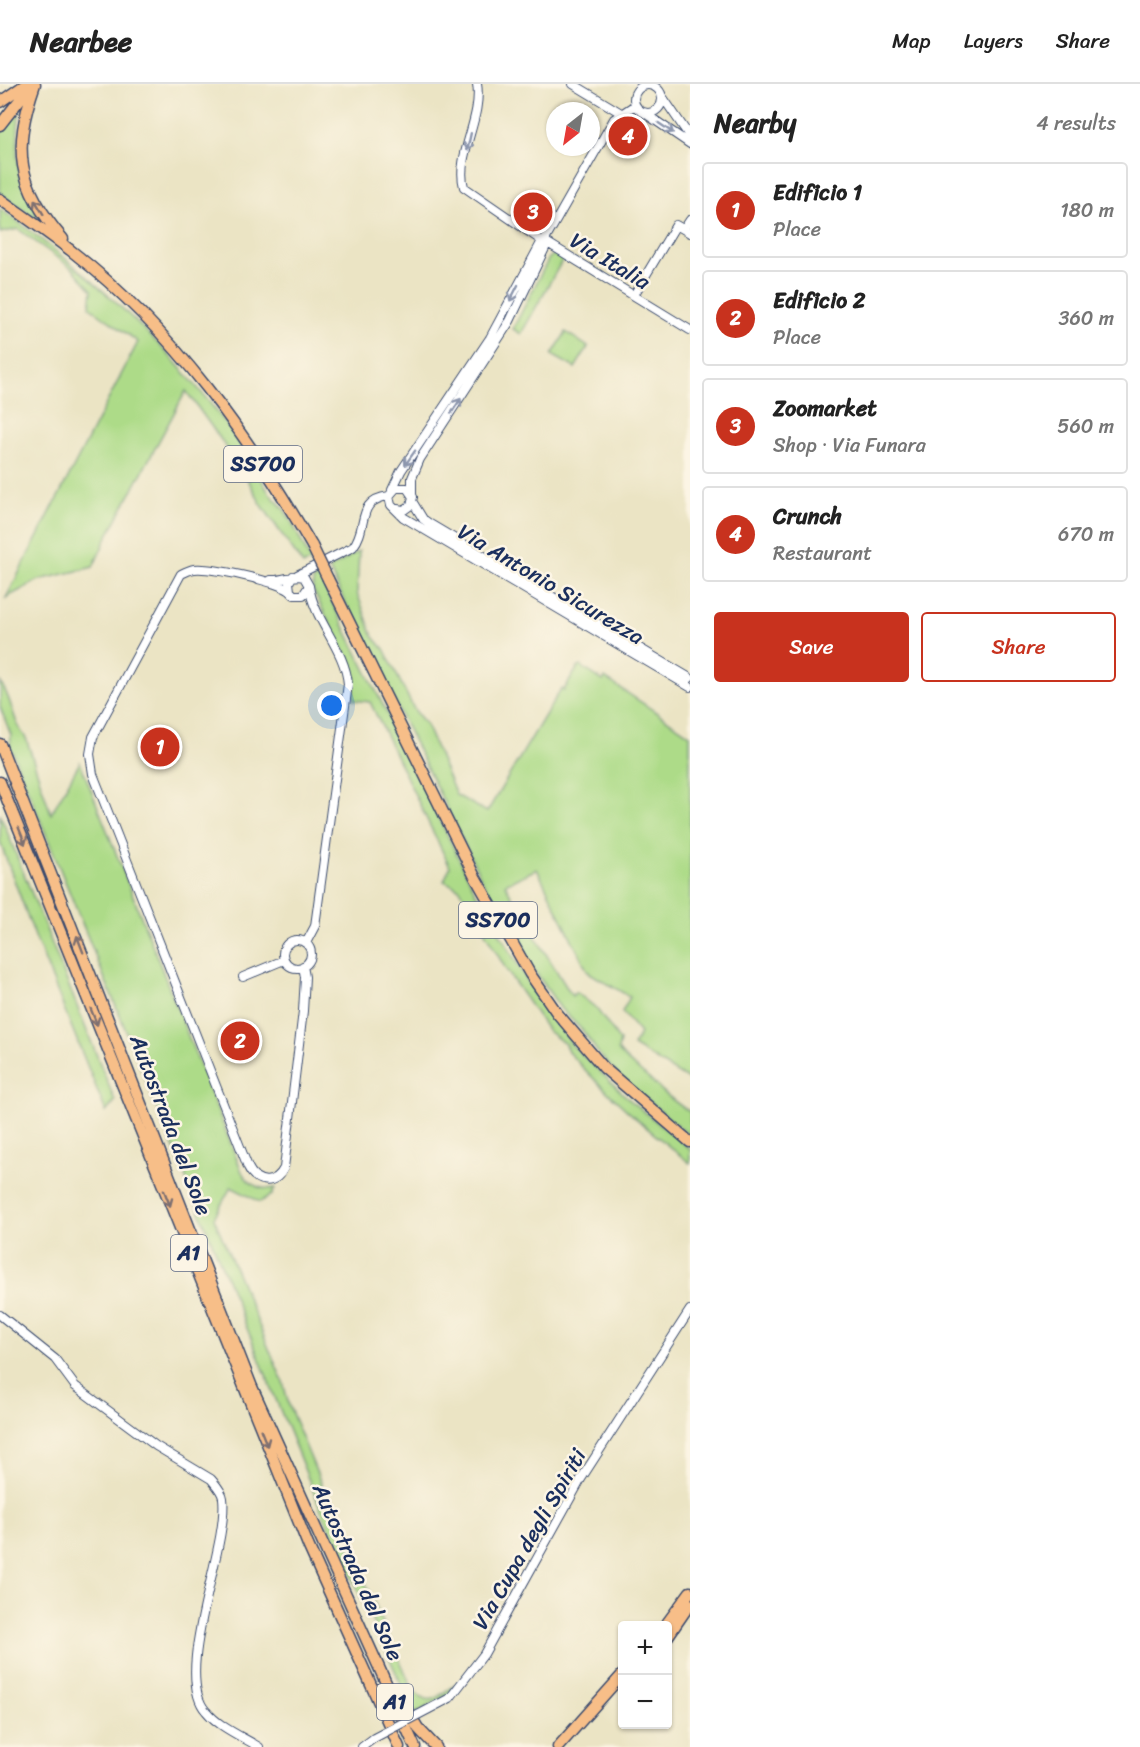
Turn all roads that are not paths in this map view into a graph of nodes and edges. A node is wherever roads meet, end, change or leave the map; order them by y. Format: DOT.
graph roads {
  1 [pos="27,84"];
  2 [pos="33,84"];
  3 [pos="477,84"];
  4 [pos="573,84"];
  5 [pos="638,84"];
  6 [pos="660,90"];
  7 [pos="634,95"];
  8 [pos="0,102"];
  9 [pos="635,105"];
  10 [pos="642,112"];
  11 [pos="621,113"];
  12 [pos="0,125"];
  13 [pos="690,137"];
  14 [pos="690,144"];
  15 [pos="0,199"];
  16 [pos="690,220"];
  17 [pos="687,231"];
  18 [pos="545,242"];
  19 [pos="75,253"];
  20 [pos="634,295"];
  21 [pos="690,330"];
  22 [pos="391,493"];
  23 [pos="412,498"];
  24 [pos="396,509"];
  25 [pos="316,566"];
  26 [pos="295,576"];
  27 [pos="266,581"];
  28 [pos="309,584"];
  29 [pos="290,591"];
  30 [pos="297,596"];
  31 [pos="315,609"];
  32 [pos="690,678"];
  33 [pos="690,687"];
  34 [pos="0,744"];
  35 [pos="0,782"];
  36 [pos="306,943"];
  37 [pos="284,960"];
  38 [pos="303,966"];
  39 [pos="243,977"];
  40 [pos="690,1142"];
  41 [pos="690,1310"];
  42 [pos="0,1315"];
  43 [pos="690,1592"];
  44 [pos="690,1605"];
  45 [pos="669,1621"];
  46 [pos="672,1630"];
  47 [pos="375,1657"];
  48 [pos="618,1680"];
  49 [pos="618,1690"];
  50 [pos="259,1747"];
  51 [pos="362,1747"];
  52 [pos="398,1747"];
  53 [pos="416,1747"];
  54 [pos="436,1747"];
  55 [pos="558,1747"];
  56 [pos="567,1747"];
  1 -- 8 [label="highway"];
  2 -- 12 [label="highway"];
  19 -- 2 [label="highway, one-way"];
  3 -- 18 [label="street, Via Italia, one-way"];
  4 -- 11 [label="street"];
  5 -- 7 [label="street"];
  6 -- 7 [label="street"];
  6 -- 10 [label="street"];
  6 -- 13 [label="street"];
  7 -- 9 [label="street"];
  9 -- 10 [label="street"];
  9 -- 11 [label="street"];
  10 -- 14 [label="street, one-way"];
  11 -- 18 [label="street"];
  15 -- 19 [label="highway, SS700"];
  16 -- 17 [label="street"];
  17 -- 20 [label="street"];
  18 -- 20 [label="street, Via Italia"];
  18 -- 22 [label="street, one-way"];
  23 -- 18 [label="street, one-way"];
  19 -- 40 [label="highway, SS700, bridge"];
  20 -- 21 [label="street, Via Italia"];
  22 -- 23 [label="street"];
  22 -- 24 [label="street, Via Antonio Sicurezza"];
  22 -- 25 [label="street"];
  23 -- 24 [label="street"];
  23 -- 32 [label="street, Via Antonio Sicurezza"];
  24 -- 33 [label="street, Via Antonio Sicurezza"];
  25 -- 26 [label="street"];
  25 -- 28 [label="street"];
  26 -- 27 [label="street"];
  26 -- 28 [label="street"];
  26 -- 29 [label="street"];
  27 -- 29 [label="street"];
  27 -- 38 [label="street"];
  28 -- 30 [label="street"];
  28 -- 31 [label="street"];
  29 -- 30 [label="street"];
  30 -- 31 [label="street"];
  31 -- 36 [label="street"];
  47 -- 34 [label="highway, Autostrada del Sole / A1, one-way"];
  35 -- 52 [label="highway, Autostrada del Sole / A1, one-way"];
  36 -- 37 [label="street"];
  36 -- 38 [label="street"];
  37 -- 38 [label="street"];
  37 -- 39 [label="street"];
  41 -- 51 [label="street, Via Cupa degli Spiriti, bridge"];
  42 -- 50 [label="street"];
  43 -- 45 [label="highway"];
  44 -- 46 [label="highway"];
  47 -- 53 [label="highway, Autostrada del Sole / A1"];
  47 -- 54 [label="highway"];
  48 -- 55 [label="highway"];
  49 -- 56 [label="highway"];
}
